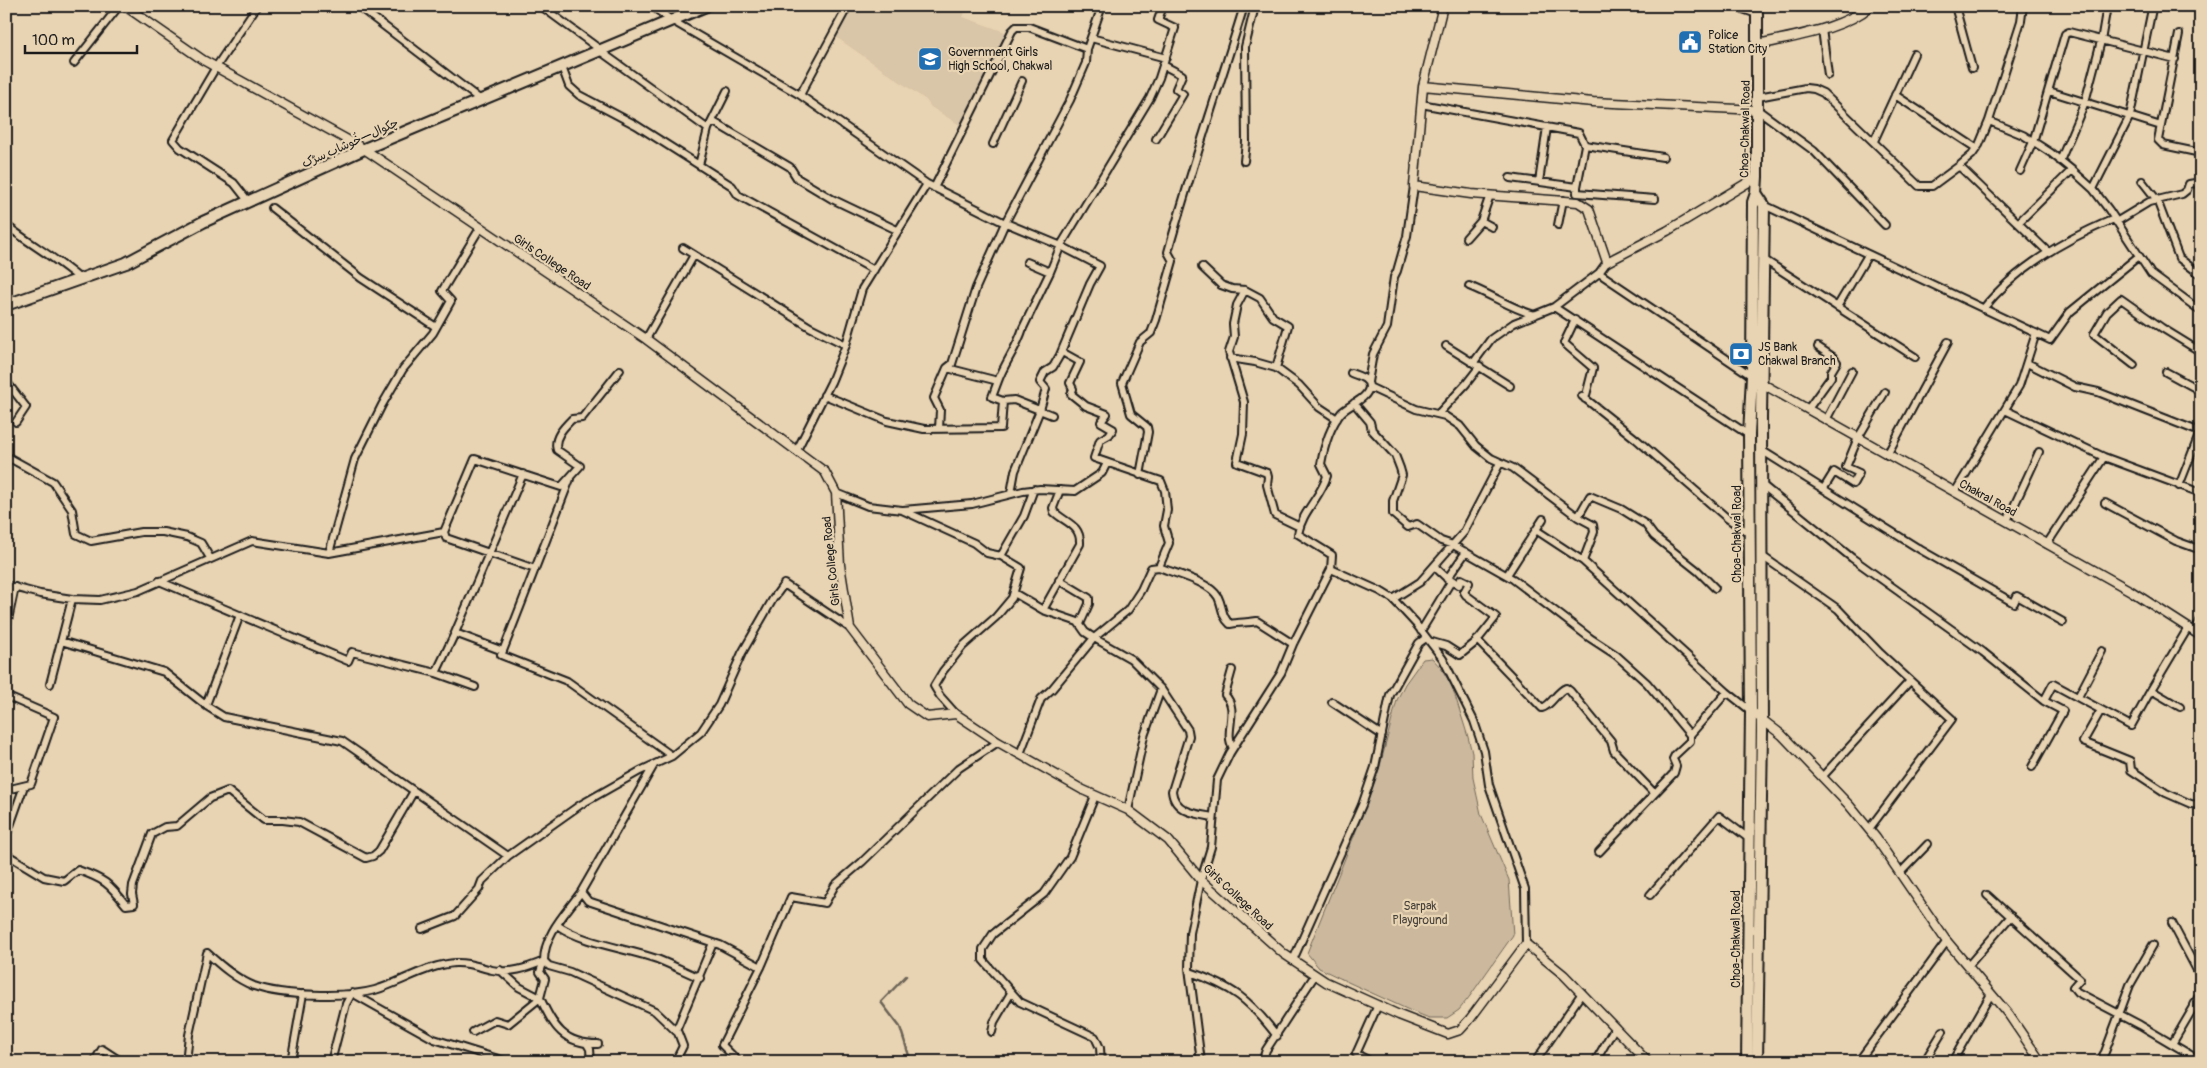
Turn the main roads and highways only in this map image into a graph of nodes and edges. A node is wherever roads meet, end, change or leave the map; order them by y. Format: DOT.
graph roads {
  1 [pos="706,6"];
  2 [pos="1740,6"];
  3 [pos="1870,6"];
  4 [pos="1757,9"];
  5 [pos="1757,45"];
  6 [pos="1756,193"];
  7 [pos="6,305"];
  8 [pos="1747,1062"];
  9 [pos="1757,1062"];
  1 -- 7 [label="highway, چکوال—خُوشاب سڑک"];
  2 -- 4 [label="highway"];
  3 -- 5 [label="main road"];
  4 -- 5 [label="highway, Choa-Chakwal Road"];
  5 -- 6 [label="highway, Choa-Chakwal Road"];
  6 -- 8 [label="highway, Choa-Chakwal Road"];
  6 -- 9 [label="highway"];
}
